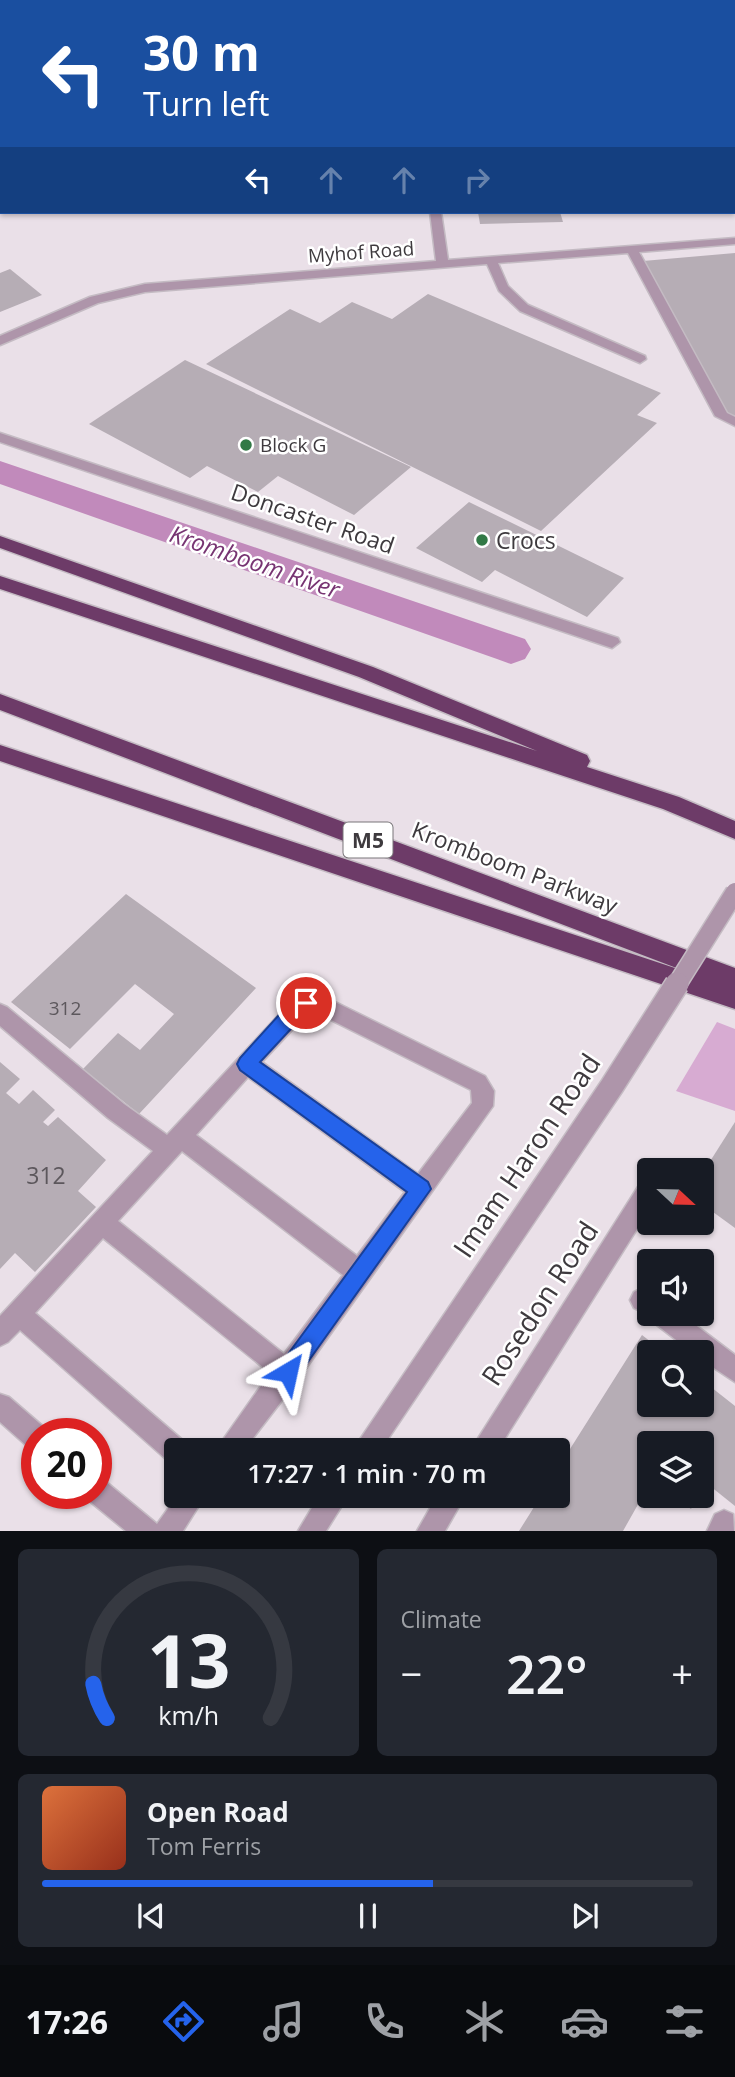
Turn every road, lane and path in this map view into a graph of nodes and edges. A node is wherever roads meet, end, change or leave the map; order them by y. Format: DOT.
graph roads {
  1 [pos="435,214"];
  2 [pos="735,241"];
  3 [pos="632,250"];
  4 [pos="491,261"];
  5 [pos="443,265"];
  6 [pos="0,341"];
  7 [pos="640,359"];
  8 [pos="735,422"];
  9 [pos="0,437"];
  10 [pos="0,542"];
  11 [pos="0,582"];
  12 [pos="612,642"];
  13 [pos="0,702"];
  14 [pos="0,753"];
  15 [pos="671,803"];
  16 [pos="735,830"];
  17 [pos="735,892"];
  18 [pos="735,979"];
  19 [pos="735,998"];
  20 [pos="0,1013"];
  21 [pos="247,1064"];
  22 [pos="175,1144"];
  23 [pos="421,1189"];
  24 [pos="637,1209"];
  25 [pos="102,1223"];
  26 [pos="360,1273"];
  27 [pos="19,1314"];
  28 [pos="676,1326"];
  29 [pos="0,1334"];
  30 [pos="735,1370"];
  31 [pos="288,1372"];
  32 [pos="0,1406"];
  33 [pos="21,1424"];
  34 [pos="237,1438"];
  35 [pos="375,1438"];
  36 [pos="490,1438"];
  37 [pos="164,1441"];
  38 [pos="112,1503"];
  39 [pos="183,1508"];
  40 [pos="327,1508"];
  41 [pos="445,1508"];
  42 [pos="147,1531"];
  43 [pos="167,1531"];
  44 [pos="311,1531"];
  45 [pos="430,1531"];
  1 -- 5 [label="street"];
  2 -- 3 [label="street, Myhof Road"];
  3 -- 4 [label="street, Myhof Road"];
  3 -- 8 [label="street"];
  4 -- 5 [label="street, Myhof Road"];
  4 -- 7 [label="street"];
  5 -- 6 [label="street, Myhof Road"];
  9 -- 12 [label="street, Doncaster Road"];
  10 -- 15 [label="highway"];
  11 -- 15 [label="highway"];
  13 -- 18 [label="highway, Kromboom Parkway / M5"];
  14 -- 19 [label="highway"];
  15 -- 16 [label="highway"];
  17 -- 35 [label="street, Imam Haron Road, bridge"];
  20 -- 22 [label="street"];
  21 -- 22 [label="street"];
  21 -- 23 [label="street"];
  21 -- 23 [label="street"];
  22 -- 25 [label="street"];
  22 -- 26 [label="street"];
  23 -- 26 [label="street"];
  24 -- 36 [label="street, Rosedon Road"];
  25 -- 27 [label="street"];
  25 -- 31 [label="street"];
  26 -- 31 [label="street"];
  27 -- 29 [label="street"];
  27 -- 37 [label="street"];
  28 -- 30 [label="street"];
  31 -- 34 [label="street"];
  32 -- 33 [label="street"];
  38 -- 42 [label="street"];
  39 -- 43 [label="street"];
  40 -- 44 [label="street"];
  41 -- 45 [label="street"];
}
